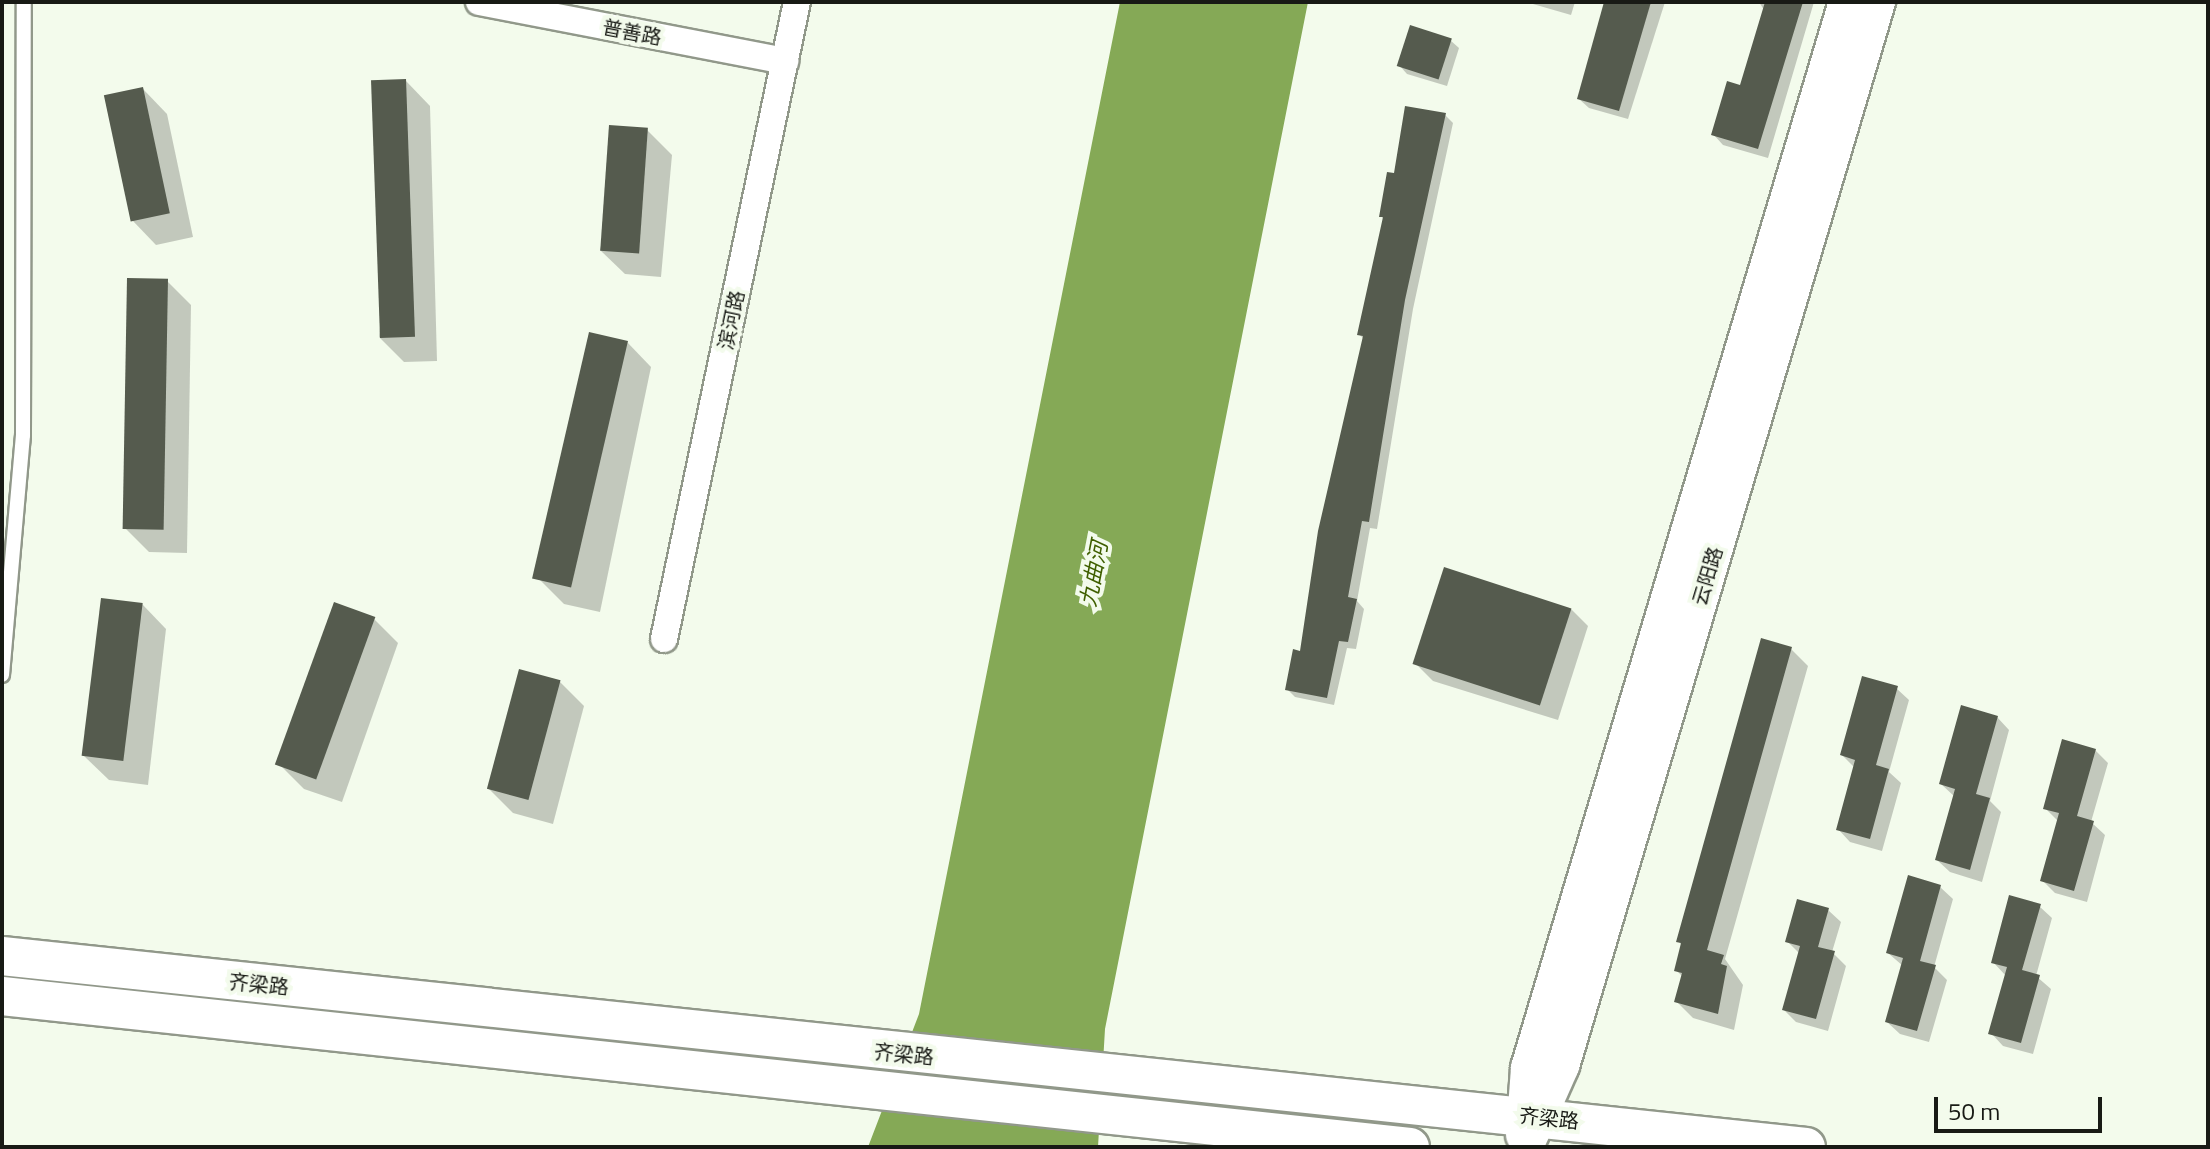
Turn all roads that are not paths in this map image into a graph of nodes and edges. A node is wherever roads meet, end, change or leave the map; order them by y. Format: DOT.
graph roads {
  1 [pos="479,2"];
  2 [pos="797,2"];
  3 [pos="1846,2"];
  4 [pos="1878,2"];
  5 [pos="21,3"];
  6 [pos="785,61"];
  7 [pos="664,639"];
  8 [pos="2,675"];
  9 [pos="2,956"];
  10 [pos="2,996"];
  11 [pos="1528,1132"];
  12 [pos="1410,1147"];
  13 [pos="1806,1147"];
  1 -- 6 [label="street, 普善路"];
  2 -- 6 [label="street, 滨河路"];
  3 -- 11 [label="street, 云阳路"];
  4 -- 11 [label="street, 云阳路"];
  5 -- 8 [label="lane"];
  6 -- 7 [label="street, 滨河路"];
  9 -- 11 [label="main road, 齐梁路"];
  10 -- 12 [label="main road, 齐梁路"];
  11 -- 13 [label="main road, 齐梁路"];
}
